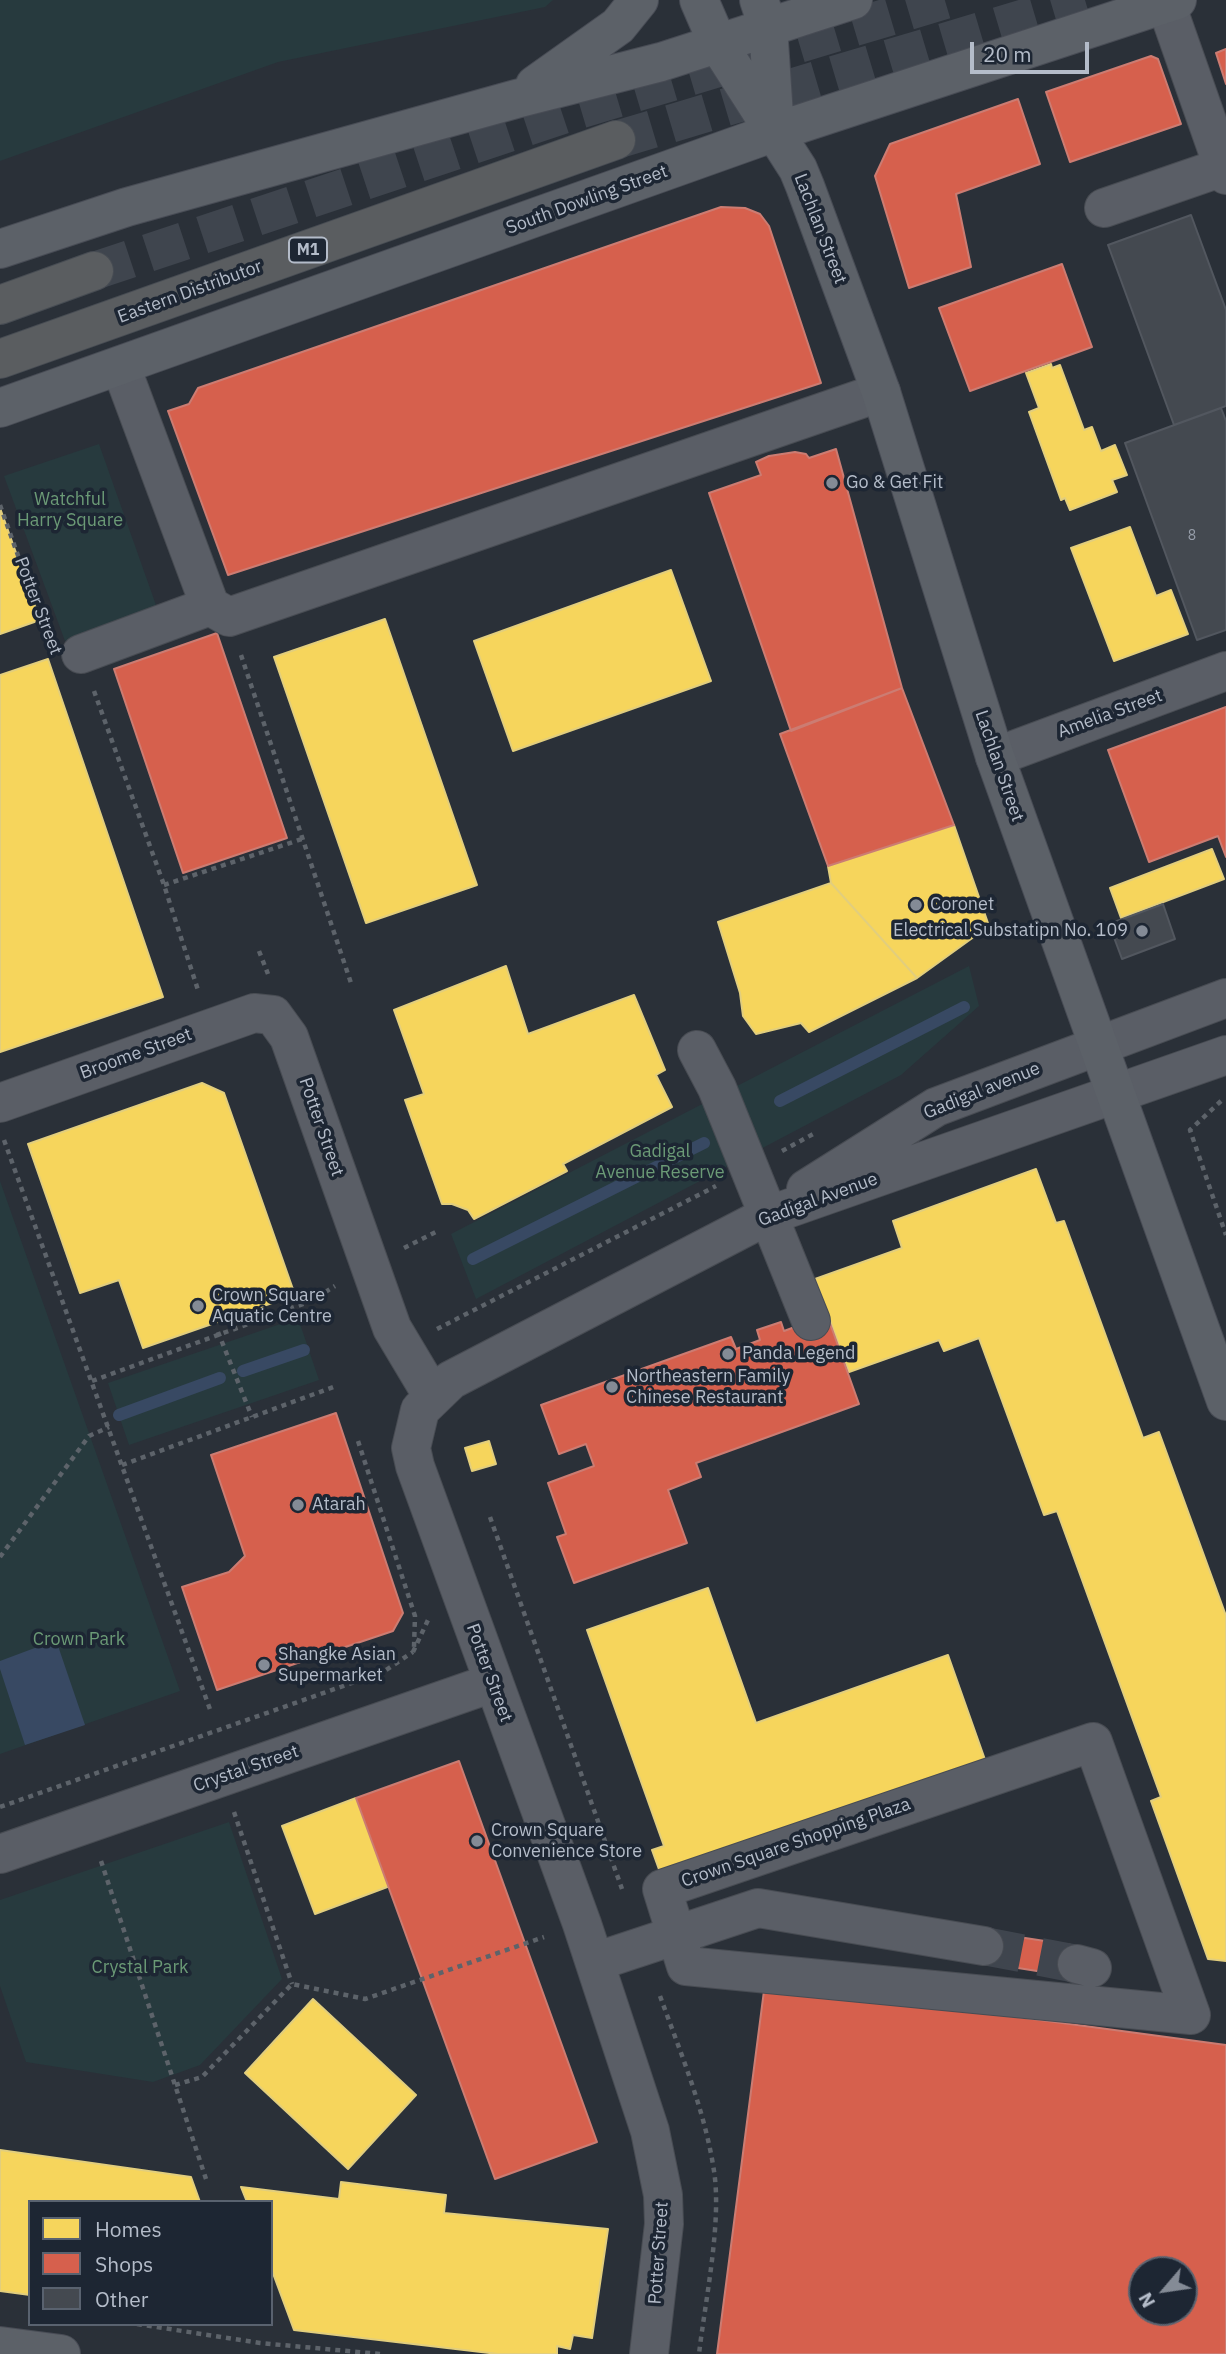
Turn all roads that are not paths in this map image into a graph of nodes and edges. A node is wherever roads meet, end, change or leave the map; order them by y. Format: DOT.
graph roads {
  1 [pos="639,0"];
  2 [pos="699,0"];
  3 [pos="853,0"];
  4 [pos="1171,2"];
  5 [pos="764,13"];
  6 [pos="718,44"];
  7 [pos="516,99"];
  8 [pos="775,132"];
  9 [pos="617,140"];
  10 [pos="1225,171"];
  11 [pos="1104,208"];
  12 [pos="0,249"];
  13 [pos="94,271"];
  14 [pos="0,305"];
  15 [pos="0,359"];
  16 [pos="121,367"];
  17 [pos="881,392"];
  18 [pos="0,408"];
  19 [pos="220,612"];
  20 [pos="81,654"];
  21 [pos="1226,671"];
  22 [pos="995,757"];
  23 [pos="1226,998"];
  24 [pos="273,1015"];
  25 [pos="1098,1046"];
  26 [pos="697,1050"];
  27 [pos="1226,1055"];
  28 [pos="1115,1094"];
  29 [pos="0,1103"];
  30 [pos="767,1216"];
  31 [pos="811,1321"];
  32 [pos="432,1395"];
  33 [pos="1226,1401"];
  34 [pos="492,1683"];
  35 [pos="0,1854"];
  36 [pos="677,1934"];
  37 [pos="984,1946"];
  38 [pos="596,1962"];
  39 [pos="0,2346"];
  40 [pos="61,2354"];
  41 [pos="649,2354"];
  1 -- 7 [label="main road"];
  2 -- 6 [label="main road, Lachlan Street"];
  3 -- 5 [label="main road"];
  4 -- 8 [label="main road, South Dowling Street"];
  4 -- 10 [label="street"];
  5 -- 6 [label="main road"];
  5 -- 8 [label="main road"];
  6 -- 7 [label="main road"];
  6 -- 8 [label="main road, Lachlan Street"];
  7 -- 12 [label="main road"];
  8 -- 16 [label="main road, South Dowling Street"];
  8 -- 17 [label="main road, Lachlan Street"];
  9 -- 15 [label="highway, Eastern Distributor / M1"];
  10 -- 11 [label="street"];
  13 -- 14 [label="highway"];
  16 -- 18 [label="main road, South Dowling Street"];
  16 -- 19 [label="street"];
  17 -- 19 [label="street"];
  17 -- 22 [label="main road, Lachlan Street"];
  19 -- 20 [label="street"];
  21 -- 22 [label="street, Amelia Street"];
  22 -- 25 [label="main road, Lachlan Street"];
  23 -- 25 [label="street"];
  24 -- 29 [label="street, Broome Street"];
  24 -- 32 [label="street, Potter Street"];
  25 -- 28 [label="main road, Lachlan Street"];
  25 -- 30 [label="street, Gadigal avenue"];
  26 -- 30 [label="street"];
  27 -- 28 [label="street, Gadigal Avenue"];
  28 -- 30 [label="street, Gadigal Avenue"];
  28 -- 33 [label="main road, Lachlan Street"];
  30 -- 31 [label="street"];
  30 -- 32 [label="street, Gadigal Avenue"];
  32 -- 34 [label="street, Potter Street"];
  34 -- 35 [label="street, Crystal Street"];
  34 -- 38 [label="street, Potter Street"];
  36 -- 36 [label="street, Crown Square Shopping Plaza"];
  36 -- 37 [label="street"];
  36 -- 38 [label="street"];
  38 -- 41 [label="street, Potter Street"];
  39 -- 40 [label="main road"];
}
